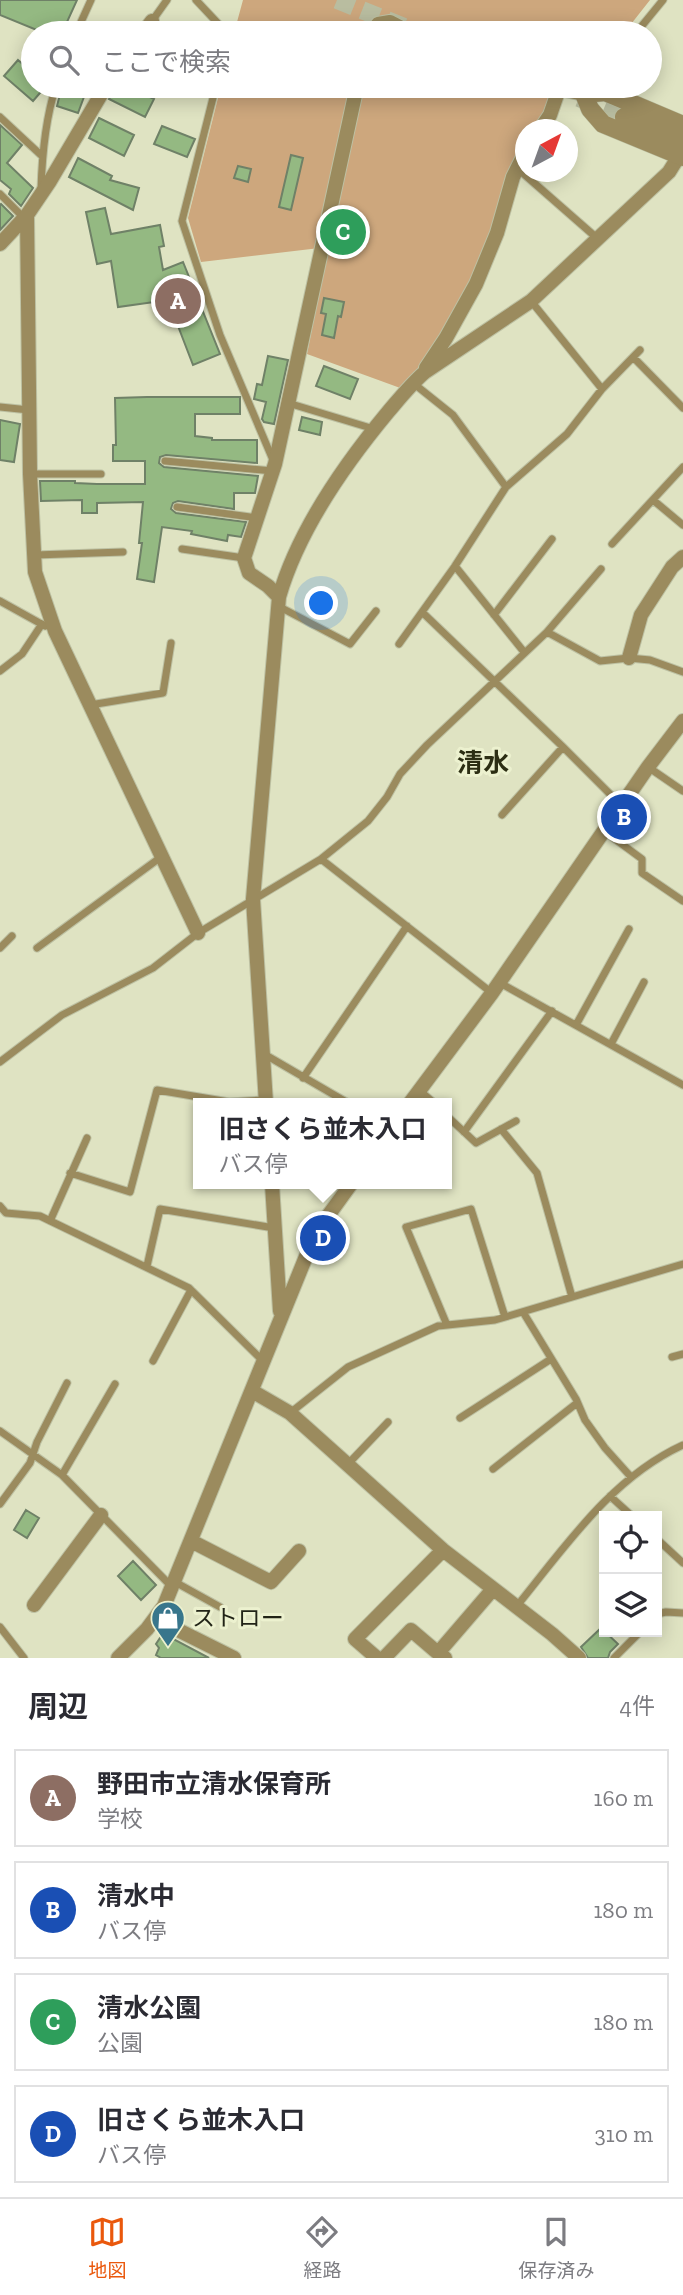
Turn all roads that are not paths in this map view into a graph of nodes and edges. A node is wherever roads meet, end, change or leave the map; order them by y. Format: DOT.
graph roads {
  1 [pos="91,0"];
  2 [pos="167,0"];
  3 [pos="196,0"];
  4 [pos="663,0"];
  5 [pos="81,21"];
  6 [pos="152,21"];
  7 [pos="216,21"];
  8 [pos="646,21"];
  9 [pos="52,98"];
  10 [pos="100,98"];
  11 [pos="213,98"];
  12 [pos="354,98"];
  13 [pos="551,98"];
  14 [pos="589,98"];
  15 [pos="619,98"];
  16 [pos="0,117"];
  17 [pos="624,117"];
  18 [pos="547,119"];
  19 [pos="683,125"];
  20 [pos="682,151"];
  21 [pos="42,156"];
  22 [pos="515,174"];
  23 [pos="534,182"];
  24 [pos="0,194"];
  25 [pos="41,194"];
  26 [pos="26,216"];
  27 [pos="598,239"];
  28 [pos="0,244"];
  29 [pos="531,301"];
  30 [pos="640,350"];
  31 [pos="633,357"];
  32 [pos="425,372"];
  33 [pos="412,383"];
  34 [pos="602,389"];
  35 [pos="288,403"];
  36 [pos="0,407"];
  37 [pos="683,408"];
  38 [pos="29,410"];
  39 [pos="374,429"];
  40 [pos="165,461"];
  41 [pos="683,467"];
  42 [pos="274,468"];
  43 [pos="30,474"];
  44 [pos="101,474"];
  45 [pos="506,487"];
  46 [pos="653,500"];
  47 [pos="177,507"];
  48 [pos="258,518"];
  49 [pos="683,525"];
  50 [pos="552,539"];
  51 [pos="612,544"];
  52 [pos="182,549"];
  53 [pos="123,552"];
  54 [pos="34,555"];
  55 [pos="683,557"];
  56 [pos="244,558"];
  57 [pos="455,566"];
  58 [pos="601,569"];
  59 [pos="0,601"];
  60 [pos="278,602"];
  61 [pos="376,611"];
  62 [pos="422,612"];
  63 [pos="494,615"];
  64 [pos="49,628"];
  65 [pos="547,632"];
  66 [pos="171,643"];
  67 [pos="399,644"];
  68 [pos="524,652"];
  69 [pos="629,658"];
  70 [pos="0,671"];
  71 [pos="683,672"];
  72 [pos="494,681"];
  73 [pos="90,705"];
  74 [pos="683,721"];
  75 [pos="563,747"];
  76 [pos="648,767"];
  77 [pos="683,791"];
  78 [pos="622,806"];
  79 [pos="502,815"];
  80 [pos="604,831"];
  81 [pos="162,857"];
  82 [pos="321,859"];
  83 [pos="253,899"];
  84 [pos="683,901"];
  85 [pos="407,926"];
  86 [pos="629,929"];
  87 [pos="198,933"];
  88 [pos="12,936"];
  89 [pos="0,948"];
  90 [pos="37,948"];
  91 [pos="643,982"];
  92 [pos="496,988"];
  93 [pos="552,1012"];
  94 [pos="576,1025"];
  95 [pos="611,1044"];
  96 [pos="263,1054"];
  97 [pos="0,1062"];
  98 [pos="303,1078"];
  99 [pos="683,1085"];
  100 [pos="420,1090"];
  101 [pos="205,1098"];
  102 [pos="266,1098"];
  103 [pos="339,1098"];
  104 [pos="414,1098"];
  105 [pos="428,1098"];
  106 [pos="452,1121"];
  107 [pos="516,1121"];
  108 [pos="501,1129"];
  109 [pos="464,1132"];
  110 [pos="87,1138"];
  111 [pos="70,1173"];
  112 [pos="272,1189"];
  113 [pos="347,1189"];
  114 [pos="0,1206"];
  115 [pos="50,1221"];
  116 [pos="275,1228"];
  117 [pos="683,1264"];
  118 [pos="147,1266"];
  119 [pos="191,1290"];
  120 [pos="572,1297"];
  121 [pos="523,1312"];
  122 [pos="280,1316"];
  123 [pos="505,1317"];
  124 [pos="447,1325"];
  125 [pos="683,1354"];
  126 [pos="672,1357"];
  127 [pos="551,1359"];
  128 [pos="153,1361"];
  129 [pos="264,1361"];
  130 [pos="67,1383"];
  131 [pos="115,1384"];
  132 [pos="252,1391"];
  133 [pos="577,1403"];
  134 [pos="290,1413"];
  135 [pos="460,1418"];
  136 [pos="388,1422"];
  137 [pos="0,1432"];
  138 [pos="683,1445"];
  139 [pos="33,1454"];
  140 [pos="348,1464"];
  141 [pos="493,1469"];
  142 [pos="62,1475"];
  143 [pos="631,1477"];
  144 [pos="610,1496"];
  145 [pos="0,1504"];
  146 [pos="626,1511"];
  147 [pos="101,1515"];
  148 [pos="191,1541"];
  149 [pos="662,1544"];
  150 [pos="443,1550"];
  151 [pos="299,1551"];
  152 [pos="683,1563"];
  153 [pos="174,1584"];
  154 [pos="493,1589"];
  155 [pos="34,1605"];
  156 [pos="220,1607"];
  157 [pos="516,1607"];
  158 [pos="662,1613"];
  159 [pos="683,1613"];
  160 [pos="156,1619"];
  161 [pos="0,1627"];
  162 [pos="635,1637"];
  163 [pos="441,1655"];
  164 [pos="24,1658"];
  165 [pos="118,1658"];
  166 [pos="234,1658"];
  167 [pos="377,1658"];
  168 [pos="384,1658"];
  169 [pos="579,1658"];
  170 [pos="614,1658"];
  1 -- 5 [label="lane"];
  2 -- 6 [label="lane"];
  3 -- 7 [label="lane"];
  4 -- 8 [label="lane"];
  9 -- 21 [label="lane"];
  10 -- 25 [label="street"];
  11 -- 42 [label="lane"];
  12 -- 35 [label="street"];
  13 -- 18 [label="street"];
  14 -- 20 [label="street"];
  15 -- 19 [label="street"];
  16 -- 21 [label="lane"];
  17 -- 20 [label="street"];
  20 -- 27 [label="street"];
  21 -- 25 [label="lane"];
  22 -- 32 [label="street"];
  23 -- 27 [label="lane"];
  24 -- 26 [label="lane"];
  25 -- 26 [label="street"];
  26 -- 28 [label="street"];
  26 -- 38 [label="street"];
  27 -- 29 [label="street"];
  29 -- 32 [label="street"];
  29 -- 34 [label="lane"];
  30 -- 31 [label="lane"];
  31 -- 34 [label="lane"];
  31 -- 37 [label="lane"];
  32 -- 33 [label="street"];
  33 -- 39 [label="street"];
  33 -- 45 [label="lane"];
  34 -- 45 [label="lane"];
  35 -- 39 [label="lane"];
  35 -- 42 [label="street"];
  36 -- 38 [label="lane"];
  38 -- 43 [label="street"];
  39 -- 60 [label="street"];
  40 -- 42 [label="lane"];
  41 -- 46 [label="lane"];
  42 -- 48 [label="street"];
  43 -- 44 [label="lane"];
  43 -- 54 [label="street"];
  45 -- 57 [label="lane"];
  46 -- 49 [label="lane"];
  46 -- 51 [label="lane"];
  47 -- 48 [label="lane"];
  48 -- 56 [label="street"];
  50 -- 63 [label="lane"];
  52 -- 56 [label="lane"];
  53 -- 54 [label="lane"];
  54 -- 64 [label="street"];
  55 -- 69 [label="street"];
  56 -- 60 [label="street"];
  57 -- 62 [label="lane"];
  57 -- 63 [label="lane"];
  58 -- 65 [label="lane"];
  59 -- 64 [label="lane"];
  60 -- 61 [label="lane"];
  60 -- 83 [label="street"];
  62 -- 67 [label="lane"];
  62 -- 72 [label="lane"];
  63 -- 68 [label="lane"];
  64 -- 70 [label="lane"];
  64 -- 73 [label="street"];
  65 -- 68 [label="lane"];
  65 -- 69 [label="lane"];
  66 -- 73 [label="lane"];
  68 -- 72 [label="lane"];
  69 -- 71 [label="lane"];
  72 -- 75 [label="lane"];
  72 -- 82 [label="lane"];
  73 -- 81 [label="street"];
  74 -- 76 [label="street"];
  75 -- 78 [label="lane"];
  75 -- 79 [label="lane"];
  76 -- 77 [label="lane"];
  76 -- 78 [label="street"];
  78 -- 80 [label="street"];
  80 -- 84 [label="lane"];
  80 -- 92 [label="street"];
  81 -- 87 [label="street"];
  81 -- 90 [label="lane"];
  82 -- 83 [label="lane"];
  82 -- 85 [label="lane"];
  83 -- 87 [label="lane"];
  83 -- 96 [label="street"];
  85 -- 92 [label="lane"];
  85 -- 98 [label="lane"];
  86 -- 94 [label="lane"];
  87 -- 97 [label="lane"];
  88 -- 89 [label="lane"];
  91 -- 95 [label="lane"];
  92 -- 93 [label="lane"];
  92 -- 100 [label="street"];
  93 -- 94 [label="lane"];
  93 -- 109 [label="lane"];
  94 -- 95 [label="lane"];
  95 -- 99 [label="lane"];
  96 -- 98 [label="lane"];
  96 -- 102 [label="street"];
  98 -- 103 [label="lane"];
  100 -- 104 [label="street"];
  100 -- 105 [label="lane"];
  101 -- 111 [label="lane"];
  106 -- 109 [label="lane"];
  107 -- 108 [label="lane"];
  108 -- 109 [label="lane"];
  108 -- 120 [label="lane"];
  110 -- 111 [label="lane"];
  111 -- 115 [label="lane"];
  112 -- 116 [label="street"];
  113 -- 122 [label="street"];
  114 -- 115 [label="lane"];
  115 -- 118 [label="lane"];
  116 -- 118 [label="lane"];
  116 -- 122 [label="street"];
  117 -- 120 [label="lane"];
  118 -- 119 [label="lane"];
  119 -- 128 [label="lane"];
  119 -- 129 [label="lane"];
  120 -- 121 [label="lane"];
  121 -- 123 [label="lane"];
  121 -- 127 [label="lane"];
  122 -- 129 [label="street"];
  123 -- 124 [label="lane"];
  123 -- 124 [label="lane"];
  124 -- 134 [label="lane"];
  125 -- 126 [label="lane"];
  127 -- 133 [label="lane"];
  127 -- 135 [label="lane"];
  129 -- 132 [label="street"];
  130 -- 139 [label="lane"];
  131 -- 142 [label="lane"];
  132 -- 134 [label="street"];
  132 -- 148 [label="street"];
  133 -- 141 [label="lane"];
  133 -- 143 [label="lane"];
  134 -- 140 [label="street"];
  136 -- 140 [label="lane"];
  137 -- 139 [label="lane"];
  138 -- 143 [label="lane"];
  139 -- 142 [label="lane"];
  139 -- 145 [label="lane"];
  140 -- 150 [label="street"];
  142 -- 147 [label="lane"];
  143 -- 144 [label="lane"];
  144 -- 146 [label="lane"];
  144 -- 157 [label="lane"];
  147 -- 153 [label="lane"];
  147 -- 155 [label="street"];
  148 -- 151 [label="street"];
  148 -- 153 [label="street"];
  149 -- 152 [label="lane"];
  150 -- 154 [label="street"];
  150 -- 167 [label="street"];
  153 -- 156 [label="lane"];
  153 -- 160 [label="street"];
  154 -- 157 [label="street"];
  154 -- 163 [label="street"];
  157 -- 169 [label="street"];
  158 -- 159 [label="lane"];
  160 -- 165 [label="street"];
  160 -- 166 [label="street"];
  161 -- 164 [label="lane"];
  162 -- 170 [label="lane"];
  163 -- 168 [label="street"];
}
